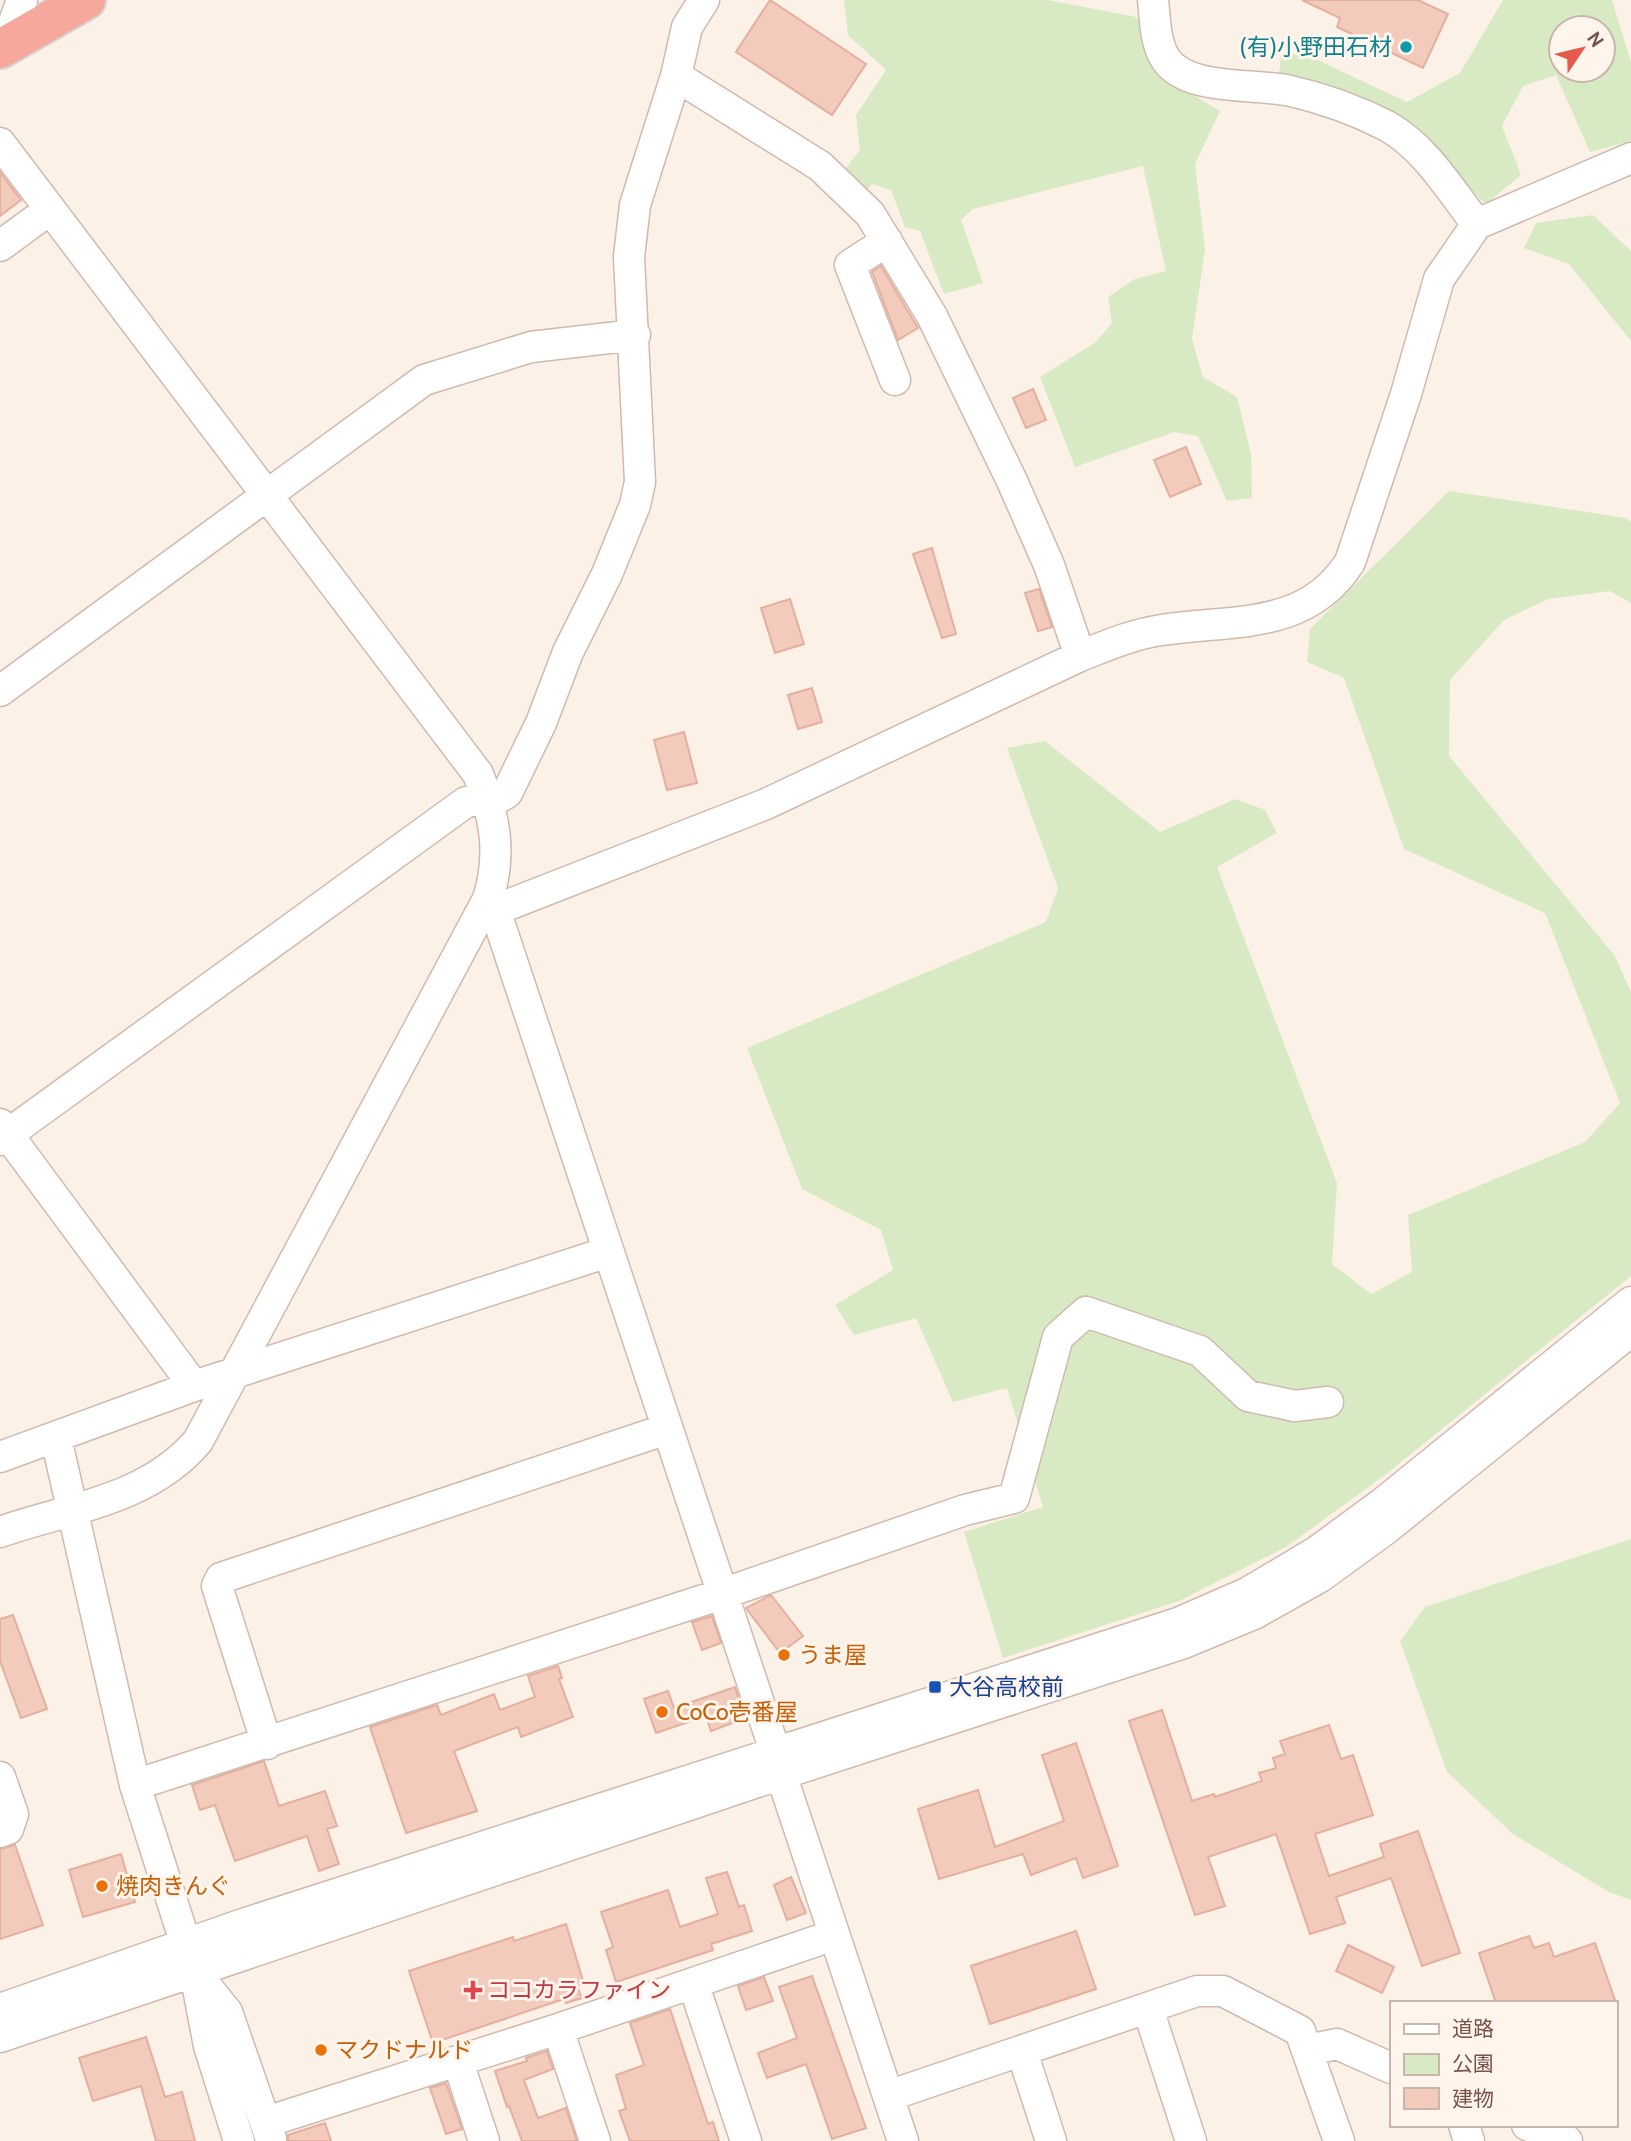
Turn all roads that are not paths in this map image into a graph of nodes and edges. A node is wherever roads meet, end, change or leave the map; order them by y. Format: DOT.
graph roads {
  1 [pos="22,0"];
  2 [pos="86,0"];
  3 [pos="704,0"];
  4 [pos="1153,0"];
  5 [pos="2,47"];
  6 [pos="676,76"];
  7 [pos="0,143"];
  8 [pos="1626,160"];
  9 [pos="49,210"];
  10 [pos="1477,224"];
  11 [pos="887,241"];
  12 [pos="0,246"];
  13 [pos="635,335"];
  14 [pos="895,380"];
  15 [pos="267,495"];
  16 [pos="1080,656"];
  17 [pos="0,691"];
  18 [pos="488,800"];
  19 [pos="491,904"];
  20 [pos="3,1132"];
  21 [pos="608,1252"];
  22 [pos="1631,1302"];
  23 [pos="1631,1331"];
  24 [pos="235,1372"];
  25 [pos="194,1386"];
  26 [pos="1328,1402"];
  27 [pos="667,1429"];
  28 [pos="56,1438"];
  29 [pos="0,1457"];
  30 [pos="71,1510"];
  31 [pos="0,1532"];
  32 [pos="722,1594"];
  33 [pos="267,1744"];
  34 [pos="778,1763"];
  35 [pos="0,1777"];
  36 [pos="135,1784"];
  37 [pos="0,1832"];
  38 [pos="834,1935"];
  39 [pos="186,1944"];
  40 [pos="195,1973"];
  41 [pos="693,1983"];
  42 [pos="0,2008"];
  43 [pos="1148,2009"];
  44 [pos="558,2029"];
  45 [pos="0,2037"];
  46 [pos="1308,2050"];
  47 [pos="1022,2052"];
  48 [pos="458,2062"];
  49 [pos="1390,2068"];
  50 [pos="888,2096"];
  51 [pos="1532,2127"];
  52 [pos="269,2131"];
  53 [pos="239,2141"];
  54 [pos="484,2141"];
  55 [pos="595,2141"];
  56 [pos="746,2141"];
  57 [pos="903,2141"];
  58 [pos="1051,2141"];
  59 [pos="1191,2141"];
  60 [pos="1339,2141"];
  61 [pos="1567,2141"];
  1 -- 5 [label="street"];
  2 -- 5 [label="highway"];
  3 -- 6 [label="street"];
  4 -- 10 [label="street"];
  6 -- 11 [label="street"];
  6 -- 13 [label="street"];
  7 -- 9 [label="street"];
  8 -- 10 [label="street"];
  9 -- 12 [label="street"];
  9 -- 15 [label="street"];
  10 -- 16 [label="street"];
  11 -- 14 [label="street"];
  11 -- 16 [label="street"];
  13 -- 15 [label="street"];
  13 -- 18 [label="street"];
  15 -- 17 [label="street"];
  15 -- 18 [label="street"];
  16 -- 19 [label="street"];
  18 -- 19 [label="street"];
  18 -- 20 [label="street"];
  19 -- 21 [label="street"];
  19 -- 24 [label="street"];
  20 -- 25 [label="street"];
  21 -- 24 [label="street"];
  21 -- 27 [label="street"];
  22 -- 34 [label="street"];
  23 -- 34 [label="street"];
  24 -- 25 [label="street"];
  24 -- 30 [label="street"];
  25 -- 28 [label="street"];
  26 -- 32 [label="street"];
  27 -- 32 [label="street"];
  27 -- 33 [label="street"];
  28 -- 29 [label="street"];
  28 -- 30 [label="street"];
  30 -- 31 [label="street"];
  30 -- 36 [label="street"];
  32 -- 33 [label="street"];
  32 -- 34 [label="street"];
  33 -- 36 [label="street"];
  34 -- 38 [label="street"];
  34 -- 39 [label="street"];
  34 -- 40 [label="street"];
  35 -- 37 [label="street"];
  36 -- 39 [label="street"];
  38 -- 41 [label="street"];
  38 -- 50 [label="street"];
  39 -- 40 [label="street"];
  39 -- 42 [label="street"];
  40 -- 45 [label="street"];
  40 -- 52 [label="street"];
  40 -- 53 [label="street"];
  41 -- 44 [label="street"];
  41 -- 56 [label="street"];
  43 -- 46 [label="street"];
  43 -- 47 [label="street"];
  43 -- 59 [label="street"];
  44 -- 48 [label="street"];
  44 -- 55 [label="street"];
  46 -- 49 [label="street"];
  46 -- 60 [label="street"];
  47 -- 50 [label="street"];
  47 -- 58 [label="street"];
  48 -- 52 [label="street"];
  48 -- 54 [label="street"];
  50 -- 57 [label="street"];
  51 -- 61 [label="street"];
}
